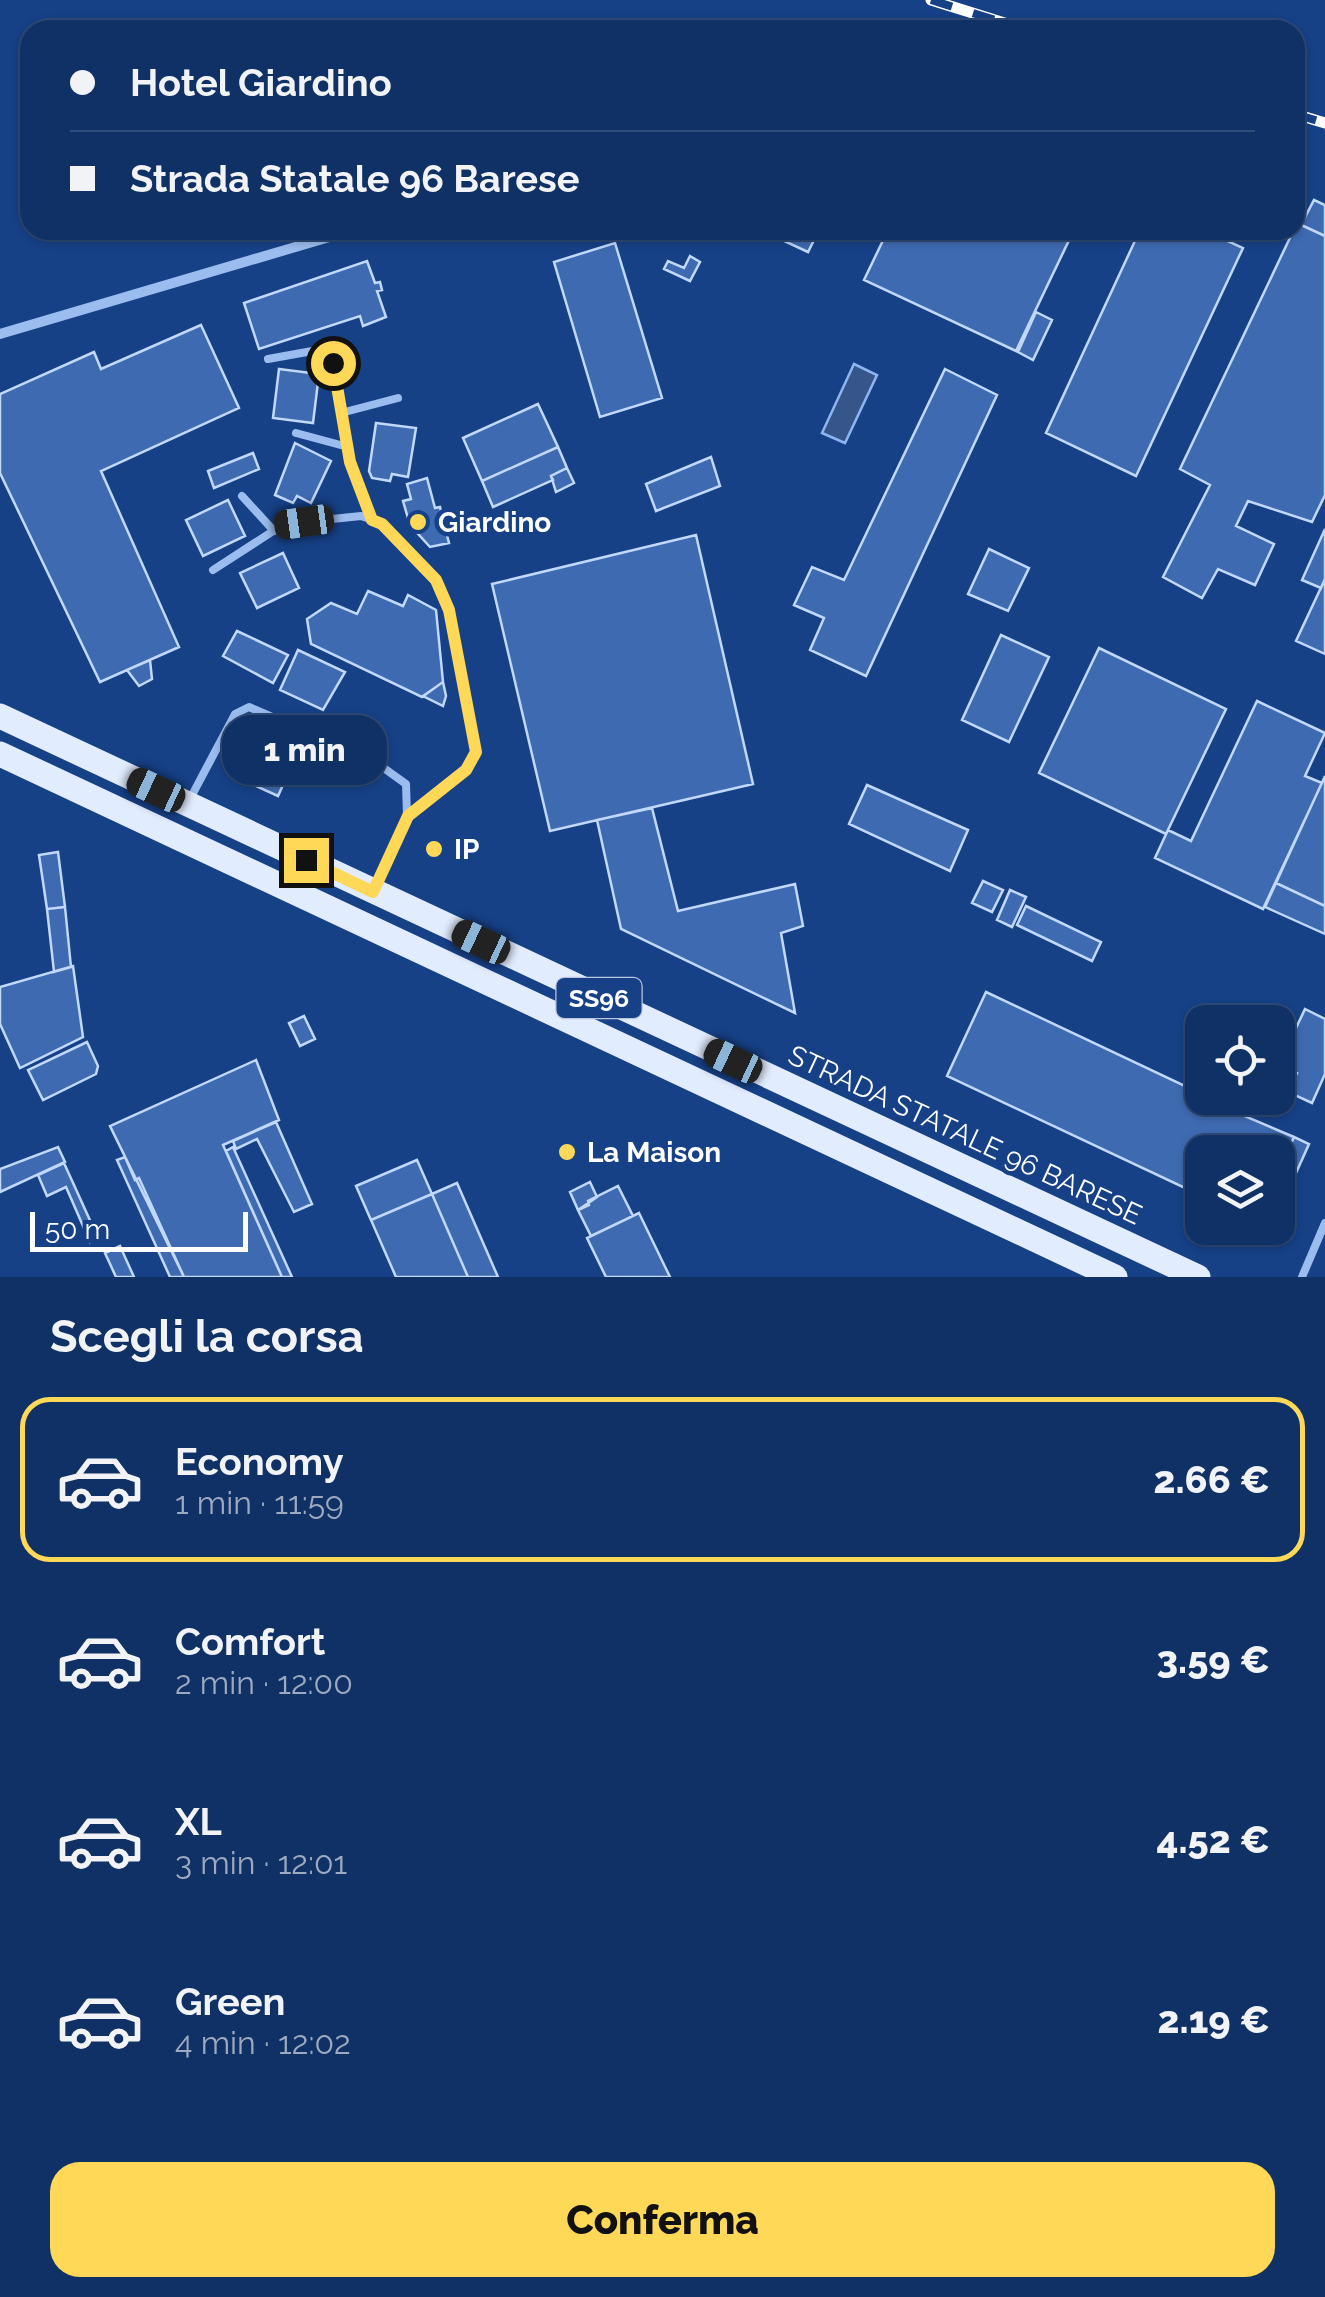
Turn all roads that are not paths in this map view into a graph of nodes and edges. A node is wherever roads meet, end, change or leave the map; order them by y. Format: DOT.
graph roads {
  1 [pos="319,240"];
  2 [pos="0,334"];
  3 [pos="268,359"];
  4 [pos="398,398"];
  5 [pos="341,413"];
  6 [pos="296,433"];
  7 [pos="348,447"];
  8 [pos="242,496"];
  9 [pos="372,520"];
  10 [pos="274,531"];
  11 [pos="213,570"];
  12 [pos="0,716"];
  13 [pos="0,754"];
  14 [pos="187,804"];
  15 [pos="408,816"];
  16 [pos="373,892"];
  17 [pos="1325,1223"];
  18 [pos="1325,1239"];
  19 [pos="1314,1246"];
  20 [pos="1115,1277"];
  21 [pos="1198,1277"];
  22 [pos="1302,1277"];
  1 -- 2 [label="street"];
  3 -- 5 [label="lane"];
  4 -- 5 [label="lane"];
  5 -- 7 [label="lane"];
  6 -- 7 [label="lane"];
  7 -- 9 [label="lane"];
  8 -- 10 [label="lane"];
  9 -- 10 [label="lane"];
  9 -- 15 [label="lane"];
  10 -- 11 [label="lane"];
  12 -- 14 [label="main road, STRADA STATALE 96 BARESE / SS96"];
  13 -- 20 [label="main road, SS96"];
  14 -- 15 [label="lane"];
  14 -- 16 [label="main road, STRADA STATALE 96 BARESE / SS96"];
  15 -- 16 [label="lane"];
  16 -- 21 [label="main road, STRADA STATALE 96 BARESE / SS96"];
  17 -- 19 [label="lane"];
  18 -- 19 [label="lane"];
  19 -- 22 [label="lane"];
}
